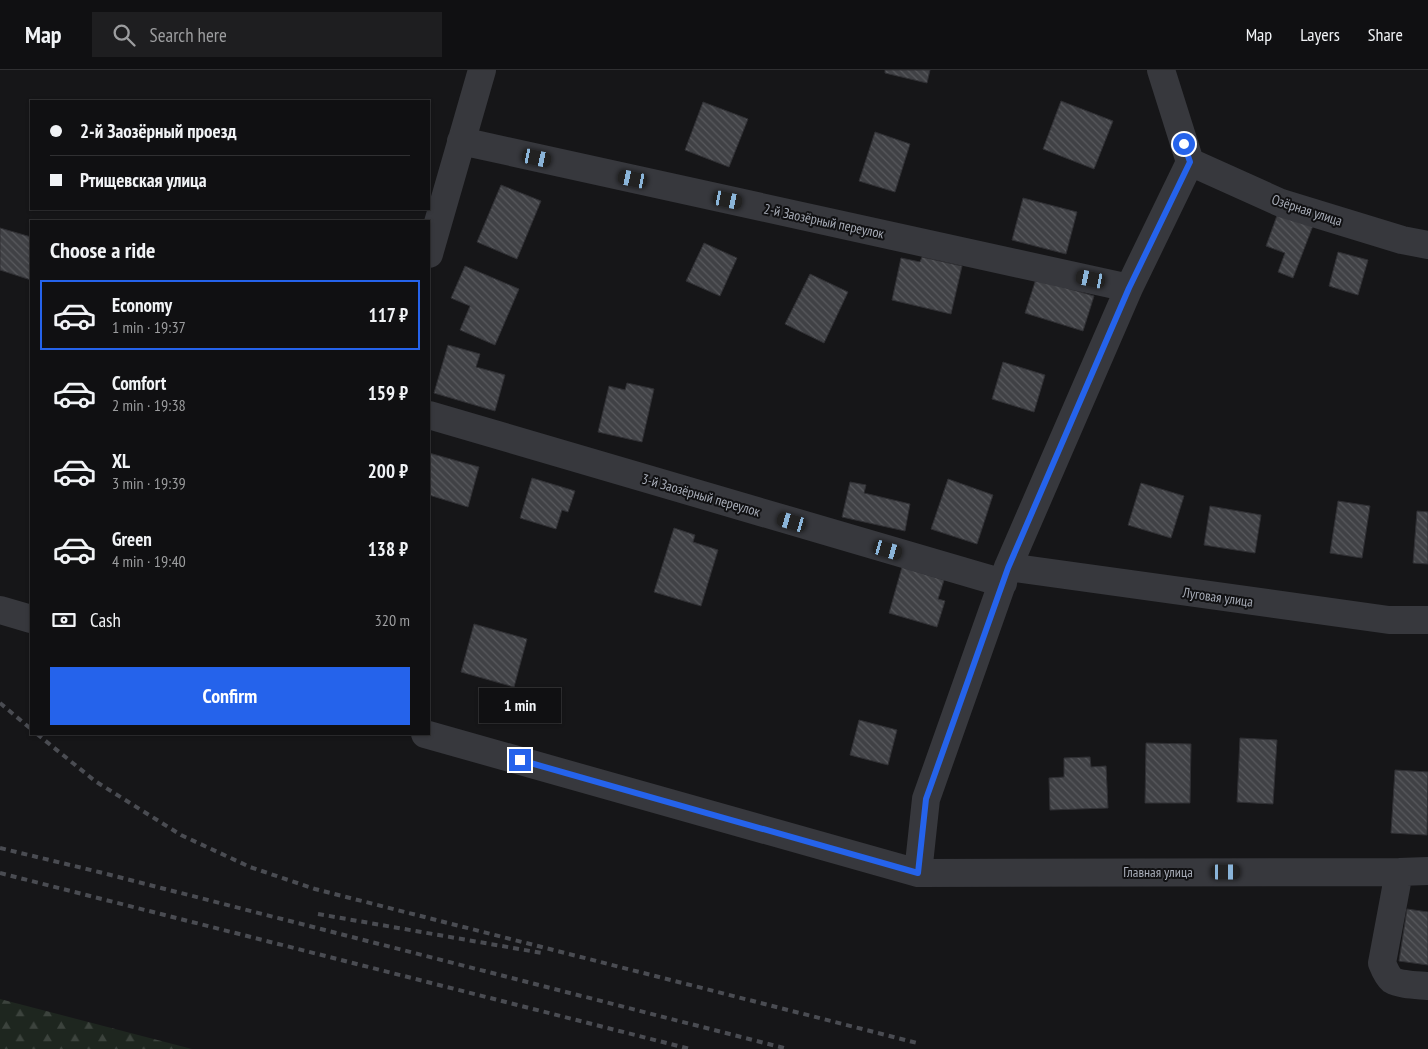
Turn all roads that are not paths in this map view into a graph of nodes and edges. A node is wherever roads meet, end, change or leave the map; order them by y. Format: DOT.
graph roads {
  1 [pos="482,70"];
  2 [pos="1161,70"];
  3 [pos="461,141"];
  4 [pos="1190,162"];
  5 [pos="1428,244"];
  6 [pos="430,250"];
  7 [pos="1129,288"];
  8 [pos="430,416"];
  9 [pos="1006,575"];
  10 [pos="0,610"];
  11 [pos="30,619"];
  12 [pos="1428,620"];
  13 [pos="429,735"];
  14 [pos="1428,871"];
  15 [pos="1399,872"];
  16 [pos="918,873"];
  17 [pos="1428,986"];
  1 -- 3 [label="street"];
  2 -- 4 [label="street"];
  3 -- 6 [label="street"];
  3 -- 7 [label="street, 2-й Заозёрный переулок"];
  4 -- 5 [label="street, Озёрная улица"];
  4 -- 7 [label="street"];
  7 -- 9 [label="street"];
  8 -- 9 [label="street, 3-й Заозёрный переулок"];
  9 -- 12 [label="street, Луговая улица"];
  9 -- 16 [label="street"];
  10 -- 11 [label="street"];
  13 -- 16 [label="street, Главная улица"];
  14 -- 15 [label="street, Главная улица"];
  15 -- 16 [label="street, Главная улица"];
  15 -- 17 [label="street"];
}
